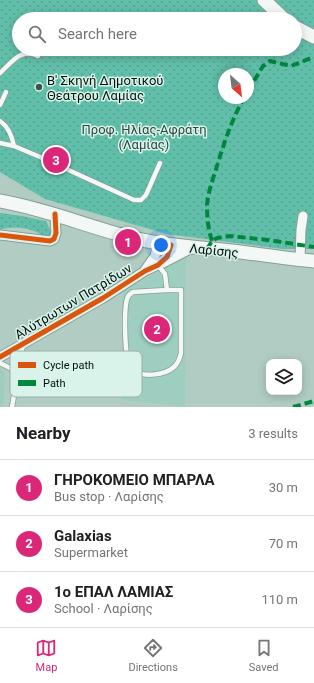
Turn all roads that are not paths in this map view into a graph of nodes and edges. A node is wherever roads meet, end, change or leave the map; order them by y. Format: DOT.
graph roads {
  1 [pos="264,0"];
  2 [pos="277,12"];
  3 [pos="302,30"];
  4 [pos="314,37"];
  5 [pos="19,56"];
  6 [pos="0,73"];
  7 [pos="6,92"];
  8 [pos="0,105"];
  9 [pos="0,121"];
  10 [pos="0,143"];
  11 [pos="14,146"];
  12 [pos="160,163"];
  13 [pos="0,201"];
  14 [pos="55,214"];
  15 [pos="303,216"];
  16 [pos="0,235"];
  17 [pos="165,244"];
  18 [pos="192,248"];
  19 [pos="300,260"];
  20 [pos="314,261"];
  21 [pos="158,265"];
  22 [pos="144,271"];
  23 [pos="167,290"];
  24 [pos="23,344"];
  25 [pos="10,351"];
  26 [pos="11,351"];
  27 [pos="22,351"];
  28 [pos="127,351"];
  29 [pos="0,357"];
  30 [pos="0,363"];
  31 [pos="10,368"];
  32 [pos="142,373"];
  33 [pos="14,397"];
  34 [pos="12,407"];
  1 -- 2 [label="main road"];
  3 -- 4 [label="main road"];
  5 -- 6 [label="lane"];
  7 -- 8 [label="lane"];
  9 -- 11 [label="lane"];
  10 -- 11 [label="lane"];
  11 -- 12 [label="lane"];
  13 -- 14 [label="main road, Λαρίσης"];
  14 -- 16 [label="street"];
  14 -- 17 [label="main road, Λαρίσης"];
  15 -- 19 [label="street"];
  17 -- 18 [label="main road, Λαρίσης"];
  17 -- 21 [label="street"];
  17 -- 22 [label="street"];
  18 -- 19 [label="main road, Λαρίσης"];
  18 -- 21 [label="street, Αλύτρωτων Πατρίδων"];
  19 -- 20 [label="main road, Λαρίσης"];
  21 -- 22 [label="street, Αλύτρωτων Πατρίδων"];
  21 -- 23 [label="lane"];
  22 -- 24 [label="street, Αλύτρωτων Πατρίδων"];
  23 -- 28 [label="lane"];
  23 -- 32 [label="lane"];
  24 -- 26 [label="street, Αλύτρωτων Πατρίδων"];
  24 -- 27 [label="lane"];
  25 -- 29 [label="street, Αλύτρωτων Πατρίδων"];
  30 -- 31 [label="lane"];
  33 -- 34 [label="lane"];
}
